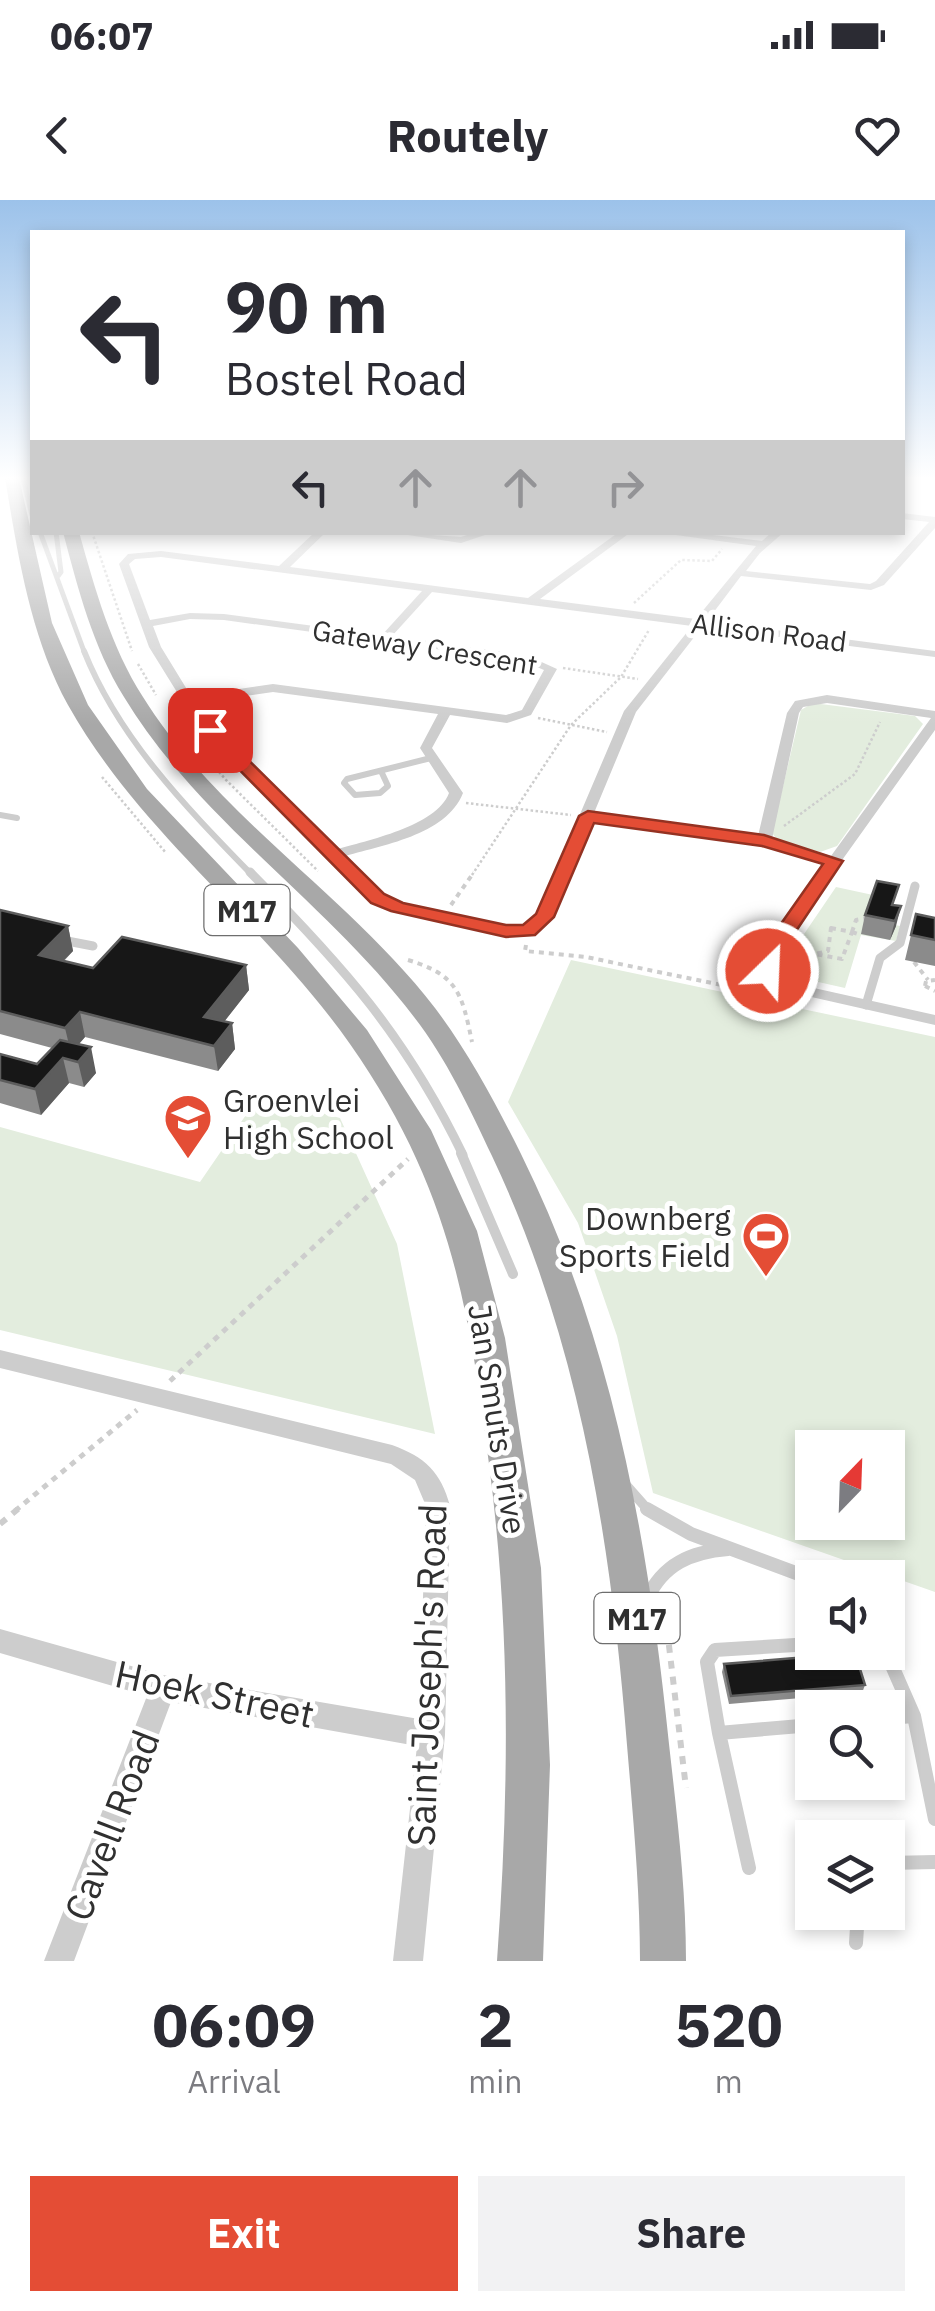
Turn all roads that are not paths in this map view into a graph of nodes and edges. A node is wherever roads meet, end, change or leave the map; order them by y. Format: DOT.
graph roads {
  1 [pos="29,560"];
  2 [pos="52,560"];
  3 [pos="60,560"];
  4 [pos="79,560"];
  5 [pos="127,560"];
  6 [pos="211,560"];
  7 [pos="291,560"];
  8 [pos="588,560"];
  9 [pos="751,560"];
  10 [pos="900,560"];
  11 [pos="282,569"];
  12 [pos="739,574"];
  13 [pos="58,576"];
  14 [pos="428,589"];
  15 [pos="531,602"];
  16 [pos="699,623"];
  17 [pos="146,624"];
  18 [pos="385,638"];
  19 [pos="935,654"];
  20 [pos="188,700"];
  21 [pos="445,712"];
  22 [pos="935,718"];
  23 [pos="432,758"];
  24 [pos="381,771"];
  25 [pos="0,815"];
  26 [pos="588,816"];
  27 [pos="17,818"];
  28 [pos="764,841"];
  29 [pos="332,855"];
  30 [pos="834,861"];
  31 [pos="915,886"];
  32 [pos="57,939"];
  33 [pos="93,946"];
  34 [pos="866,1005"];
  35 [pos="935,1020"];
  36 [pos="512,1274"];
  37 [pos="0,1360"];
  38 [pos="610,1468"];
  39 [pos="736,1549"];
  40 [pos="795,1572"];
  41 [pos="638,1626"];
  42 [pos="0,1641"];
  43 [pos="795,1645"];
  44 [pos="894,1670"];
  45 [pos="163,1688"];
  46 [pos="914,1716"];
  47 [pos="905,1717"];
  48 [pos="795,1727"];
  49 [pos="719,1733"];
  50 [pos="432,1735"];
  51 [pos="935,1819"];
  52 [pos="935,1862"];
  53 [pos="905,1863"];
  54 [pos="749,1868"];
  55 [pos="857,1930"];
  56 [pos="856,1943"];
  57 [pos="59,1961"];
  58 [pos="408,1961"];
  59 [pos="520,1961"];
  60 [pos="663,1961"];
  1 -- 59 [label="main road, Jan Smuts Drive / M17"];
  2 -- 13 [label="lane"];
  3 -- 13 [label="lane"];
  4 -- 38 [label="main road, M17"];
  5 -- 17 [label="street, Allison Road"];
  6 -- 11 [label="street, Allison Road"];
  7 -- 11 [label="street"];
  8 -- 15 [label="street"];
  9 -- 12 [label="street"];
  10 -- 12 [label="street"];
  11 -- 14 [label="street, Allison Road"];
  12 -- 16 [label="street"];
  13 -- 36 [label="lane"];
  14 -- 15 [label="street, Allison Road"];
  14 -- 18 [label="street"];
  15 -- 16 [label="street, Allison Road"];
  16 -- 19 [label="street, Allison Road"];
  16 -- 26 [label="street"];
  17 -- 18 [label="street, Gateway Crescent"];
  17 -- 20 [label="street"];
  18 -- 21 [label="street, Gateway Crescent"];
  20 -- 21 [label="street, Gateway Crescent"];
  20 -- 29 [label="street"];
  21 -- 23 [label="street"];
  22 -- 28 [label="street"];
  22 -- 30 [label="street"];
  23 -- 24 [label="lane"];
  23 -- 29 [label="street"];
  24 -- 24 [label="lane"];
  25 -- 27 [label="lane"];
  26 -- 28 [label="street"];
  26 -- 29 [label="street"];
  28 -- 30 [label="street"];
  30 -- 34 [label="street"];
  31 -- 34 [label="lane"];
  32 -- 33 [label="lane"];
  34 -- 35 [label="street"];
  37 -- 50 [label="street, Saint Joseph's Road"];
  38 -- 39 [label="lane"];
  38 -- 41 [label="main road, M17"];
  39 -- 40 [label="lane"];
  39 -- 41 [label="lane"];
  41 -- 60 [label="main road, M17"];
  42 -- 45 [label="street, Hoek Street"];
  43 -- 49 [label="lane"];
  44 -- 46 [label="lane"];
  45 -- 50 [label="street, Hoek Street"];
  45 -- 57 [label="street, Cavell Road"];
  46 -- 47 [label="lane"];
  46 -- 51 [label="lane"];
  48 -- 49 [label="lane"];
  49 -- 54 [label="lane"];
  50 -- 58 [label="street, Saint Joseph's Road"];
  52 -- 53 [label="lane"];
  55 -- 56 [label="lane"];
}
